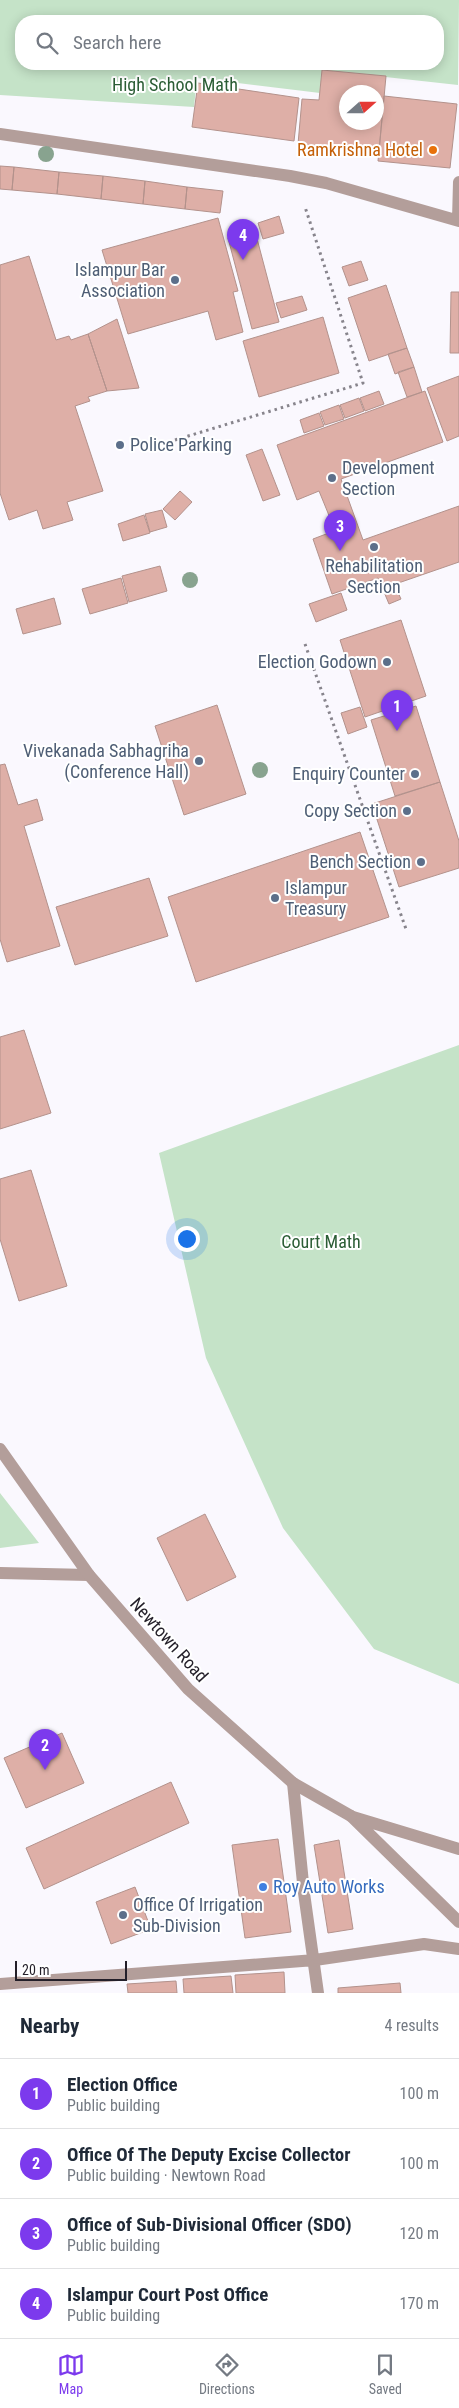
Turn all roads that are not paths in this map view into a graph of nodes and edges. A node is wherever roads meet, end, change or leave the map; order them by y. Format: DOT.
graph roads {
  1 [pos="0,134"];
  2 [pos="459,182"];
  3 [pos="458,221"];
  4 [pos="0,1449"];
  5 [pos="0,1573"];
  6 [pos="89,1575"];
  7 [pos="293,1783"];
  8 [pos="351,1816"];
  9 [pos="459,1850"];
  10 [pos="459,1922"];
  11 [pos="459,1949"];
  12 [pos="315,1960"];
  13 [pos="0,1984"];
  14 [pos="318,1993"];
  1 -- 3 [label="street"];
  2 -- 3 [label="street"];
  4 -- 6 [label="street, Newtown Road"];
  5 -- 6 [label="street"];
  6 -- 7 [label="street, Newtown Road"];
  7 -- 8 [label="street, Newtown Road"];
  7 -- 12 [label="street"];
  8 -- 9 [label="street"];
  8 -- 10 [label="street"];
  11 -- 12 [label="street"];
  12 -- 13 [label="street"];
  12 -- 14 [label="street"];
}
